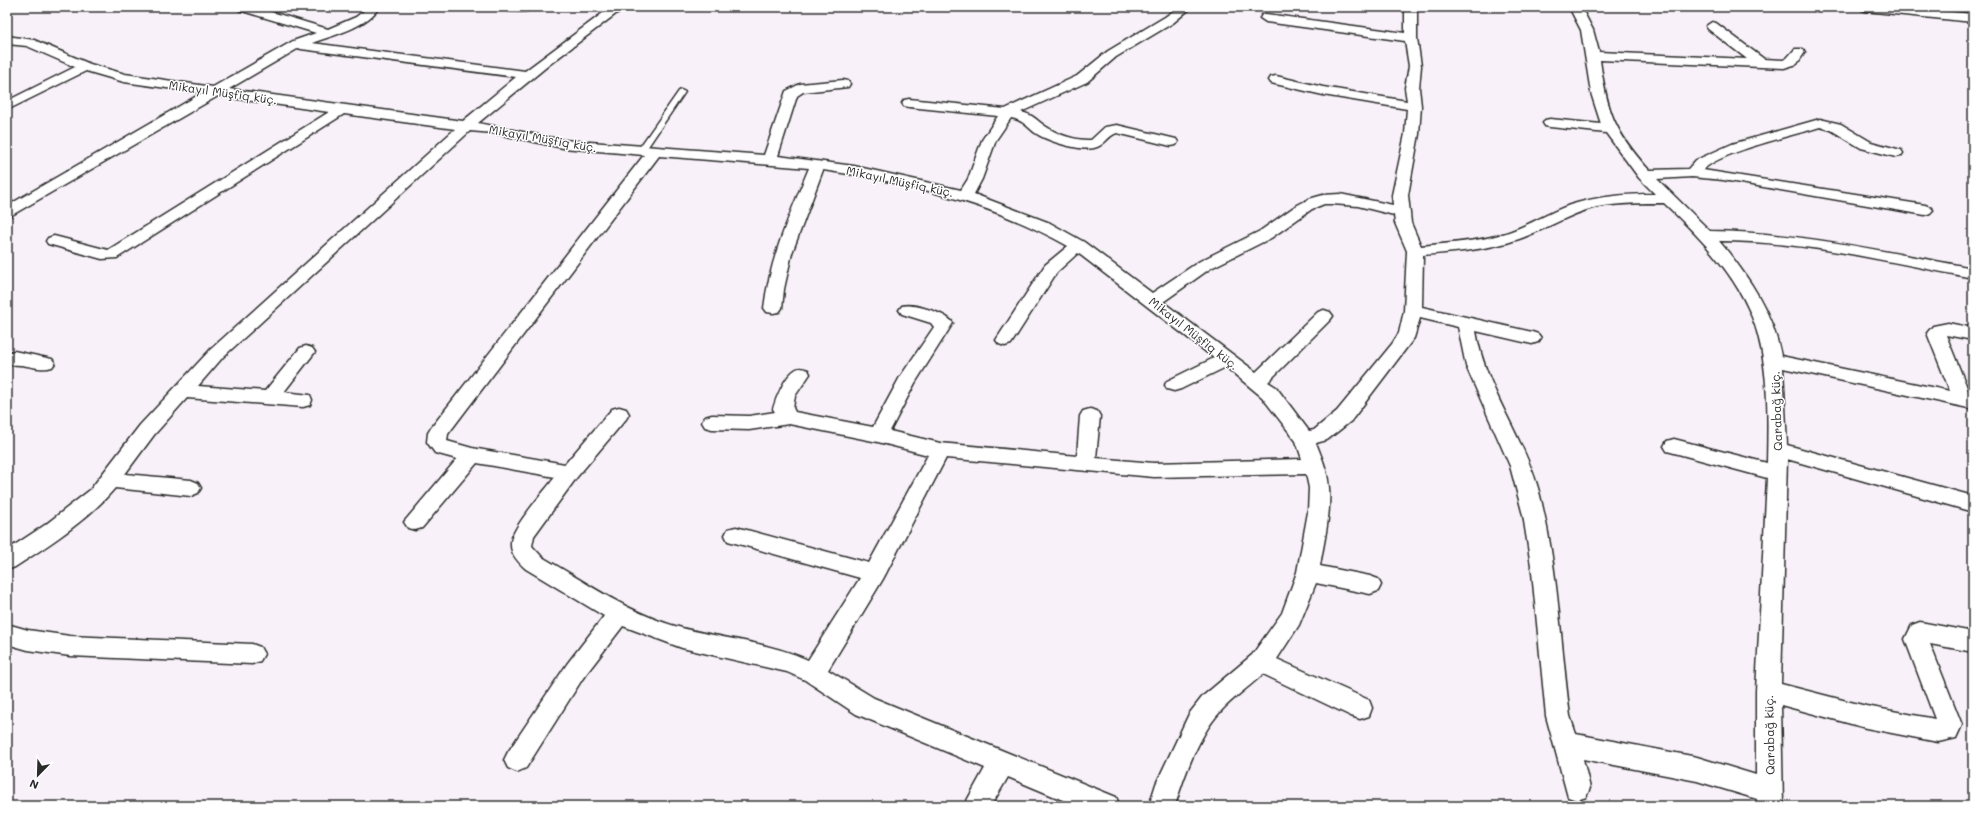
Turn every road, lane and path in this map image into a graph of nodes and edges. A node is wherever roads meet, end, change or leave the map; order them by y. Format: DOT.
graph roads {
  1 [pos="243,7"];
  2 [pos="369,7"];
  3 [pos="506,7"];
  4 [pos="530,7"];
  5 [pos="619,7"];
  6 [pos="1186,7"];
  7 [pos="1412,7"];
  8 [pos="1575,7"];
  9 [pos="1864,7"];
  10 [pos="1266,18"];
  11 [pos="1973,18"];
  12 [pos="1712,26"];
  13 [pos="328,33"];
  14 [pos="1411,38"];
  15 [pos="7,40"];
  16 [pos="297,44"];
  17 [pos="1799,52"];
  18 [pos="1593,56"];
  19 [pos="1762,64"];
  20 [pos="85,67"];
  21 [pos="527,75"];
  22 [pos="1276,80"];
  23 [pos="843,84"];
  24 [pos="219,90"];
  25 [pos="681,92"];
  26 [pos="909,103"];
  27 [pos="7,106"];
  28 [pos="1414,106"];
  29 [pos="341,110"];
  30 [pos="1007,113"];
  31 [pos="1550,123"];
  32 [pos="467,126"];
  33 [pos="1610,130"];
  34 [pos="1171,142"];
  35 [pos="648,152"];
  36 [pos="1896,153"];
  37 [pos="769,160"];
  38 [pos="818,165"];
  39 [pos="1692,173"];
  40 [pos="1644,175"];
  41 [pos="965,196"];
  42 [pos="1666,198"];
  43 [pos="1925,210"];
  44 [pos="7,212"];
  45 [pos="1401,212"];
  46 [pos="1706,236"];
  47 [pos="54,241"];
  48 [pos="1078,245"];
  49 [pos="1415,251"];
  50 [pos="1973,273"];
  51 [pos="1153,301"];
  52 [pos="774,308"];
  53 [pos="908,310"];
  54 [pos="1413,311"];
  55 [pos="1324,316"];
  56 [pos="1466,323"];
  57 [pos="1973,334"];
  58 [pos="1532,338"];
  59 [pos="1005,340"];
  60 [pos="306,352"];
  61 [pos="1228,358"];
  62 [pos="7,360"];
  63 [pos="1773,360"];
  64 [pos="46,363"];
  65 [pos="802,374"];
  66 [pos="1257,382"];
  67 [pos="1174,385"];
  68 [pos="183,391"];
  69 [pos="270,397"];
  70 [pos="303,400"];
  71 [pos="1968,401"];
  72 [pos="620,414"];
  73 [pos="1090,416"];
  74 [pos="789,417"];
  75 [pos="712,422"];
  76 [pos="878,434"];
  77 [pos="1305,439"];
  78 [pos="1674,446"];
  79 [pos="1777,449"];
  80 [pos="940,450"];
  81 [pos="472,455"];
  82 [pos="1086,464"];
  83 [pos="1315,466"];
  84 [pos="570,472"];
  85 [pos="1778,473"];
  86 [pos="110,480"];
  87 [pos="191,488"];
  88 [pos="1973,504"];
  89 [pos="415,522"];
  90 [pos="736,535"];
  91 [pos="7,561"];
  92 [pos="1308,572"];
  93 [pos="875,573"];
  94 [pos="1370,585"];
  95 [pos="619,614"];
  96 [pos="7,634"];
  97 [pos="1973,642"];
  98 [pos="252,654"];
  99 [pos="1260,662"];
  100 [pos="813,673"];
  101 [pos="1768,691"];
  102 [pos="1360,708"];
  103 [pos="1567,744"];
  104 [pos="517,760"];
  105 [pos="1002,763"];
  106 [pos="1577,788"];
  107 [pos="1770,798"];
  108 [pos="977,806"];
  109 [pos="1107,806"];
  110 [pos="1162,806"];
  1 -- 13 [label="street"];
  2 -- 13 [label="street"];
  3 -- 4 [label="street"];
  5 -- 21 [label="street"];
  6 -- 30 [label="street"];
  7 -- 14 [label="street"];
  8 -- 18 [label="street, Qarabağ küç."];
  9 -- 11 [label="street"];
  10 -- 14 [label="street"];
  12 -- 19 [label="street"];
  13 -- 16 [label="street"];
  14 -- 28 [label="street"];
  15 -- 20 [label="street, Mikayıl Müşfiq küç."];
  16 -- 21 [label="street"];
  16 -- 24 [label="street"];
  17 -- 19 [label="street"];
  18 -- 19 [label="street"];
  18 -- 33 [label="street, Qarabağ küç."];
  20 -- 24 [label="street, Mikayıl Müşfiq küç."];
  20 -- 27 [label="street"];
  21 -- 32 [label="street"];
  22 -- 28 [label="street"];
  23 -- 37 [label="street"];
  24 -- 29 [label="street, Mikayıl Müşfiq küç."];
  24 -- 44 [label="street"];
  25 -- 35 [label="lane"];
  26 -- 30 [label="street"];
  28 -- 45 [label="street"];
  29 -- 32 [label="street, Mikayıl Müşfiq küç."];
  29 -- 47 [label="street"];
  30 -- 34 [label="street"];
  30 -- 41 [label="street"];
  31 -- 33 [label="street"];
  32 -- 35 [label="street, Mikayıl Müşfiq küç."];
  32 -- 68 [label="street"];
  33 -- 40 [label="street, Qarabağ küç."];
  35 -- 37 [label="street, Mikayıl Müşfiq küç."];
  35 -- 81 [label="street"];
  36 -- 39 [label="street"];
  37 -- 38 [label="street, Mikayıl Müşfiq küç."];
  38 -- 41 [label="street, Mikayıl Müşfiq küç."];
  38 -- 52 [label="street"];
  39 -- 40 [label="street"];
  39 -- 43 [label="street"];
  40 -- 42 [label="street, Qarabağ küç."];
  41 -- 48 [label="street, Mikayıl Müşfiq küç."];
  42 -- 46 [label="street, Qarabağ küç."];
  42 -- 49 [label="street"];
  45 -- 49 [label="street"];
  45 -- 51 [label="street"];
  46 -- 50 [label="street"];
  46 -- 63 [label="street, Qarabağ küç."];
  48 -- 51 [label="street, Mikayıl Müşfiq küç."];
  48 -- 59 [label="street"];
  49 -- 54 [label="street"];
  51 -- 61 [label="street, Mikayıl Müşfiq küç."];
  53 -- 76 [label="street"];
  54 -- 56 [label="street"];
  54 -- 77 [label="street"];
  55 -- 66 [label="street"];
  56 -- 58 [label="street"];
  56 -- 103 [label="street"];
  57 -- 71 [label="street"];
  60 -- 69 [label="street"];
  61 -- 66 [label="street, Mikayıl Müşfiq küç."];
  61 -- 67 [label="street"];
  62 -- 64 [label="street"];
  63 -- 71 [label="street"];
  63 -- 79 [label="street, Qarabağ küç."];
  65 -- 74 [label="street"];
  66 -- 77 [label="street, Mikayıl Müşfiq küç."];
  68 -- 69 [label="street"];
  68 -- 86 [label="street"];
  69 -- 70 [label="street"];
  72 -- 84 [label="street"];
  73 -- 82 [label="street"];
  74 -- 75 [label="street"];
  74 -- 76 [label="street"];
  76 -- 80 [label="street"];
  77 -- 83 [label="street, Mikayıl Müşfiq küç."];
  78 -- 85 [label="street"];
  79 -- 85 [label="street, Qarabağ küç."];
  79 -- 88 [label="street"];
  80 -- 82 [label="street"];
  80 -- 93 [label="street"];
  81 -- 84 [label="street"];
  81 -- 89 [label="street"];
  82 -- 83 [label="street"];
  83 -- 92 [label="street, Mikayıl Müşfiq küç."];
  84 -- 95 [label="street"];
  85 -- 101 [label="street, Qarabağ küç."];
  86 -- 87 [label="street"];
  86 -- 91 [label="street"];
  90 -- 93 [label="street"];
  92 -- 94 [label="street"];
  92 -- 99 [label="street, Mikayıl Müşfiq küç."];
  93 -- 100 [label="street"];
  95 -- 100 [label="street"];
  95 -- 104 [label="street"];
  96 -- 98 [label="street"];
  97 -- 101 [label="street"];
  99 -- 102 [label="street"];
  99 -- 110 [label="street, Mikayıl Müşfiq küç."];
  100 -- 105 [label="street"];
  101 -- 107 [label="street, Qarabağ küç."];
  103 -- 106 [label="street"];
  103 -- 107 [label="street"];
  105 -- 108 [label="street"];
  105 -- 109 [label="street"];
}
